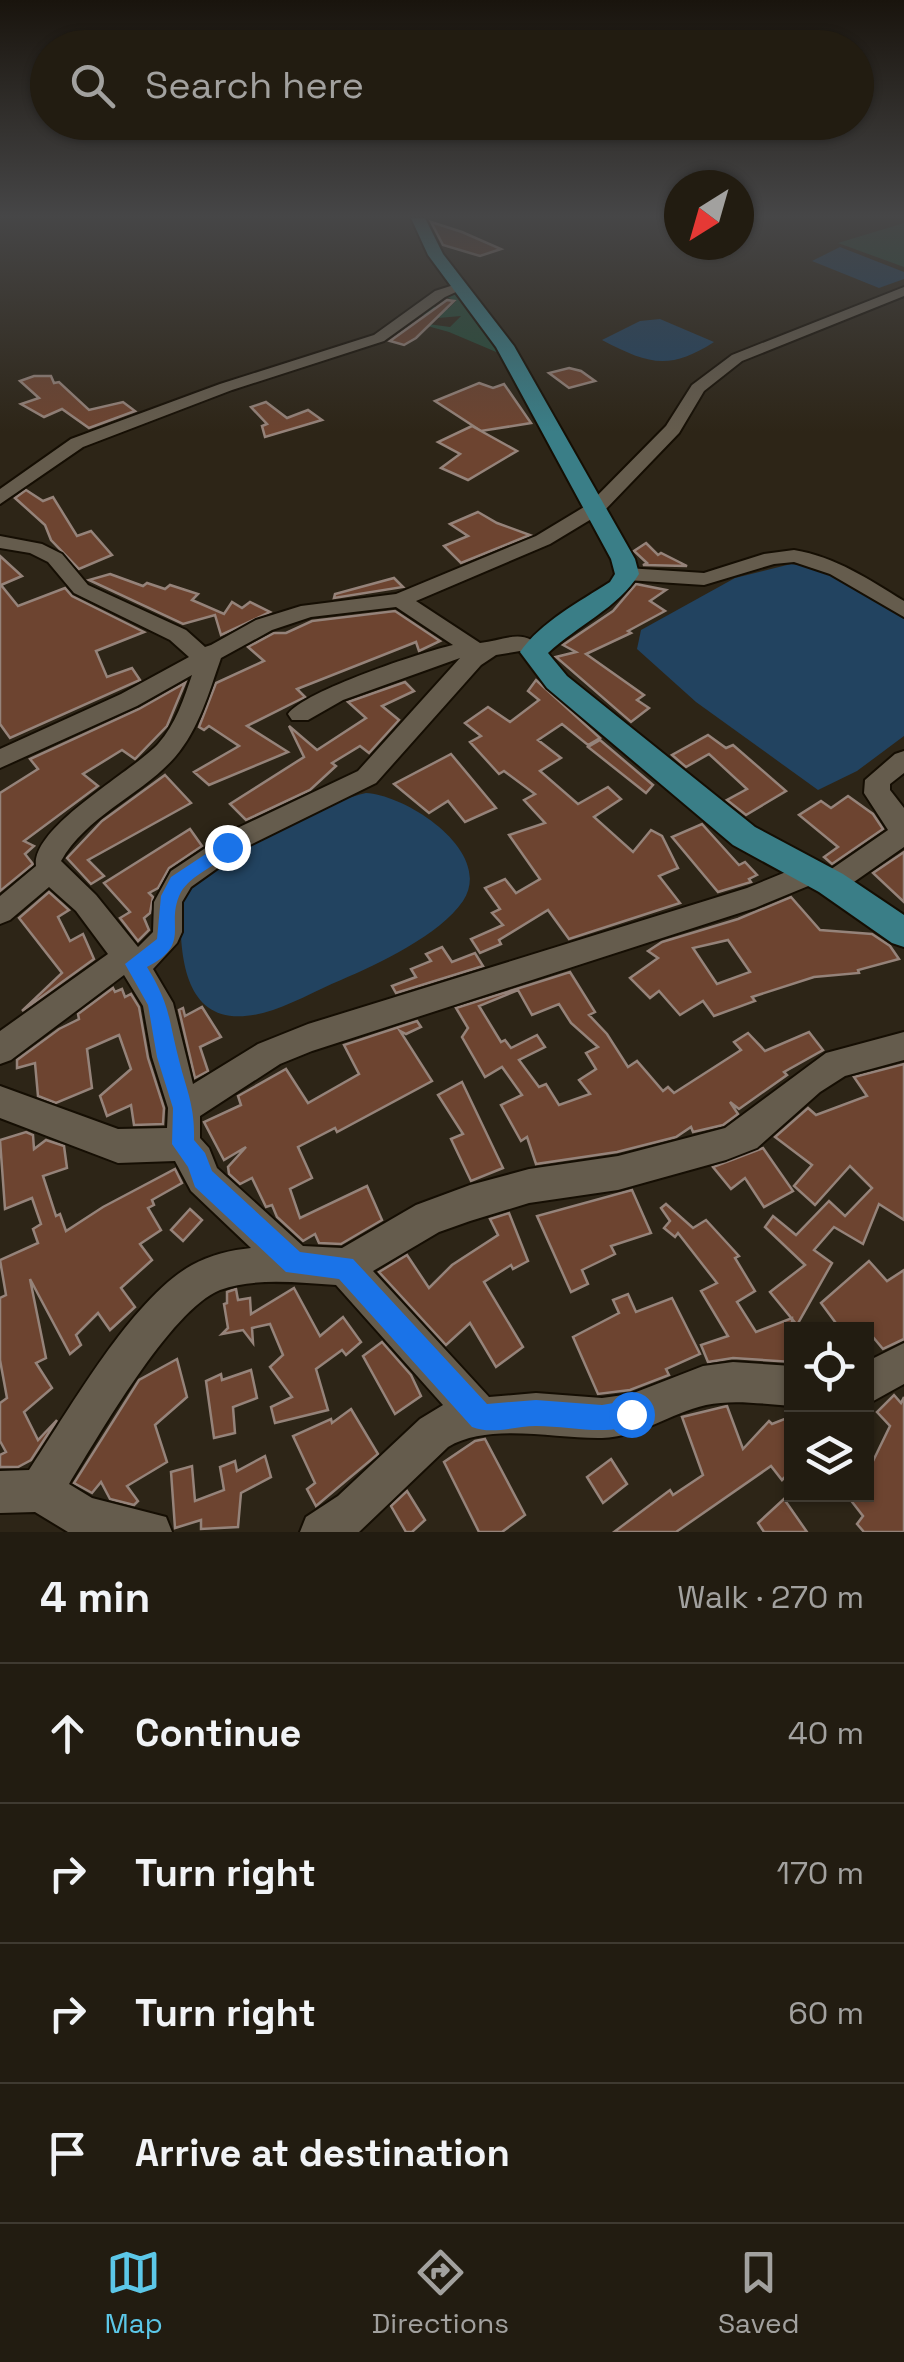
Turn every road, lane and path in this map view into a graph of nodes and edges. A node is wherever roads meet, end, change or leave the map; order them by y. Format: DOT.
graph roads {
  1 [pos="453,289"];
  2 [pos="462,289"];
  3 [pos="904,291"];
  4 [pos="0,498"];
  5 [pos="596,508"];
  6 [pos="0,542"];
  7 [pos="627,574"];
  8 [pos="400,600"];
  9 [pos="904,610"];
  10 [pos="480,649"];
  11 [pos="534,652"];
  12 [pos="208,656"];
  13 [pos="300,714"];
  14 [pos="4,749"];
  15 [pos="904,760"];
  16 [pos="50,870"];
  17 [pos="822,877"];
  18 [pos="0,912"];
  19 [pos="904,932"];
  20 [pos="131,961"];
  21 [pos="904,1046"];
  22 [pos="0,1050"];
  23 [pos="0,1102"];
  24 [pos="184,1108"];
  25 [pos="183,1144"];
  26 [pos="295,1264"];
  27 [pos="345,1268"];
  28 [pos="904,1362"];
  29 [pos="874,1380"];
  30 [pos="784,1385"];
  31 [pos="481,1418"];
  32 [pos="20,1492"];
  33 [pos="152,1532"];
  34 [pos="321,1532"];
  1 -- 4 [label="street"];
  2 -- 5 [label="main road"];
  3 -- 5 [label="street"];
  5 -- 7 [label="main road"];
  5 -- 8 [label="street"];
  6 -- 12 [label="street"];
  7 -- 9 [label="street"];
  7 -- 11 [label="main road"];
  8 -- 10 [label="street"];
  8 -- 12 [label="street"];
  10 -- 11 [label="street"];
  10 -- 13 [label="street"];
  10 -- 20 [label="street"];
  11 -- 17 [label="main road"];
  12 -- 14 [label="street"];
  12 -- 16 [label="street"];
  15 -- 17 [label="street"];
  16 -- 18 [label="street"];
  16 -- 20 [label="street"];
  17 -- 19 [label="main road"];
  17 -- 24 [label="street"];
  20 -- 22 [label="street"];
  20 -- 24 [label="street"];
  21 -- 27 [label="street"];
  23 -- 25 [label="street"];
  24 -- 25 [label="street"];
  25 -- 26 [label="street"];
  26 -- 27 [label="street"];
  26 -- 32 [label="street"];
  27 -- 31 [label="street"];
  28 -- 29 [label="street"];
  30 -- 31 [label="street"];
  31 -- 34 [label="street"];
  32 -- 33 [label="street"];
}
